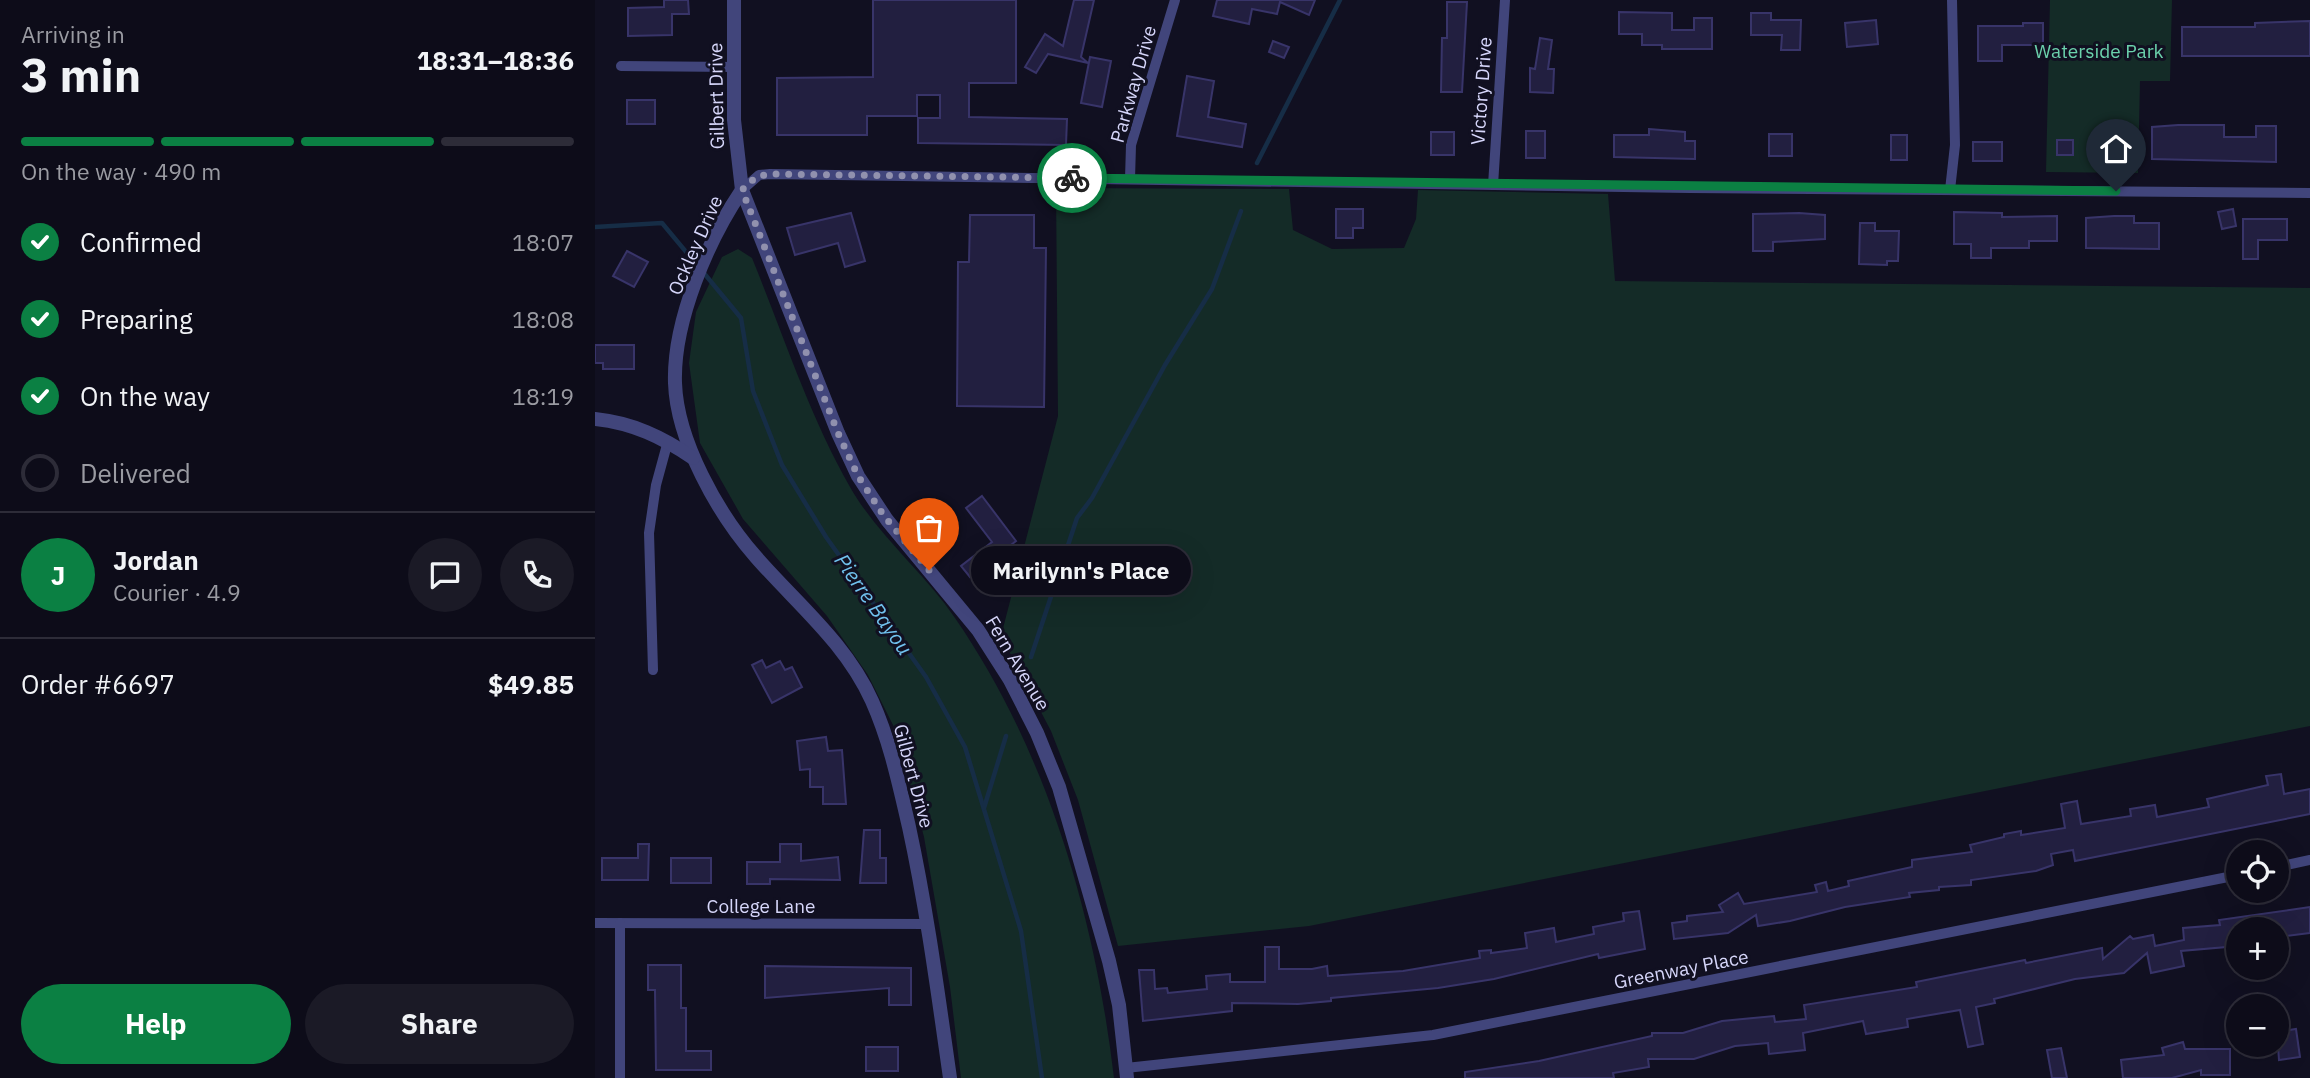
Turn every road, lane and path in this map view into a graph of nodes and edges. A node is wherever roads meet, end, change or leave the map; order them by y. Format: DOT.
graph roads {
  1 [pos="733,0"];
  2 [pos="1175,0"];
  3 [pos="1504,0"];
  4 [pos="1952,0"];
  5 [pos="621,66"];
  6 [pos="734,68"];
  7 [pos="1130,178"];
  8 [pos="1493,185"];
  9 [pos="742,190"];
  10 [pos="1950,190"];
  11 [pos="2310,193"];
  12 [pos="595,419"];
  13 [pos="668,441"];
  14 [pos="693,458"];
  15 [pos="653,670"];
  16 [pos="2310,860"];
  17 [pos="2289,864"];
  18 [pos="2226,877"];
  19 [pos="595,923"];
  20 [pos="620,923"];
  21 [pos="927,924"];
  22 [pos="1127,1073"];
  23 [pos="620,1078"];
  24 [pos="950,1078"];
  1 -- 6 [label="street, Gilbert Drive"];
  2 -- 7 [label="street, Parkway Drive"];
  3 -- 8 [label="street, Victory Drive"];
  4 -- 10 [label="street"];
  5 -- 6 [label="street"];
  6 -- 9 [label="street, Gilbert Drive"];
  7 -- 8 [label="street"];
  7 -- 9 [label="street"];
  8 -- 10 [label="street"];
  9 -- 14 [label="street, Ockley Drive"];
  9 -- 22 [label="street, Fern Avenue"];
  10 -- 11 [label="street"];
  12 -- 13 [label="street"];
  13 -- 14 [label="street"];
  13 -- 15 [label="street"];
  14 -- 21 [label="street, Gilbert Drive"];
  16 -- 17 [label="street"];
  18 -- 22 [label="street, Greenway Place"];
  19 -- 20 [label="street, College Lane"];
  20 -- 21 [label="street, College Lane"];
  20 -- 23 [label="street"];
  21 -- 24 [label="street, Gilbert Drive"];
}
